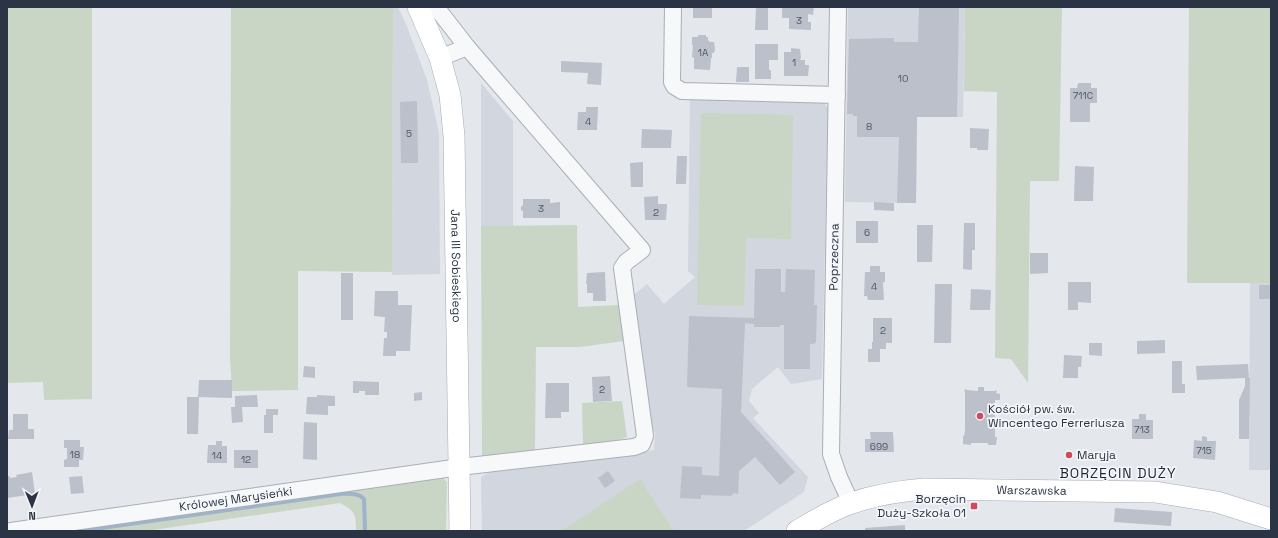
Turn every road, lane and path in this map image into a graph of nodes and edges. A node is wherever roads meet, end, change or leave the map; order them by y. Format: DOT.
graph roads {
  1 [pos="418,7"];
  2 [pos="436,7"];
  3 [pos="673,7"];
  4 [pos="838,7"];
  5 [pos="467,47"];
  6 [pos="440,58"];
  7 [pos="837,95"];
  8 [pos="460,467"];
  9 [pos="851,503"];
  10 [pos="1271,519"];
  11 [pos="11,531"];
  12 [pos="460,531"];
  13 [pos="797,531"];
  1 -- 6 [label="main road, Jana III Sobieskiego"];
  2 -- 5 [label="street"];
  3 -- 7 [label="street"];
  4 -- 7 [label="street, Poprzeczna"];
  5 -- 6 [label="street"];
  5 -- 8 [label="street, Królowej Marysieńki"];
  6 -- 8 [label="main road, Jana III Sobieskiego"];
  7 -- 9 [label="street, Poprzeczna"];
  8 -- 11 [label="street, Królowej Marysieńki"];
  8 -- 12 [label="main road, Jana III Sobieskiego"];
  9 -- 10 [label="main road, Warszawska"];
  9 -- 13 [label="main road, Warszawska"];
}
